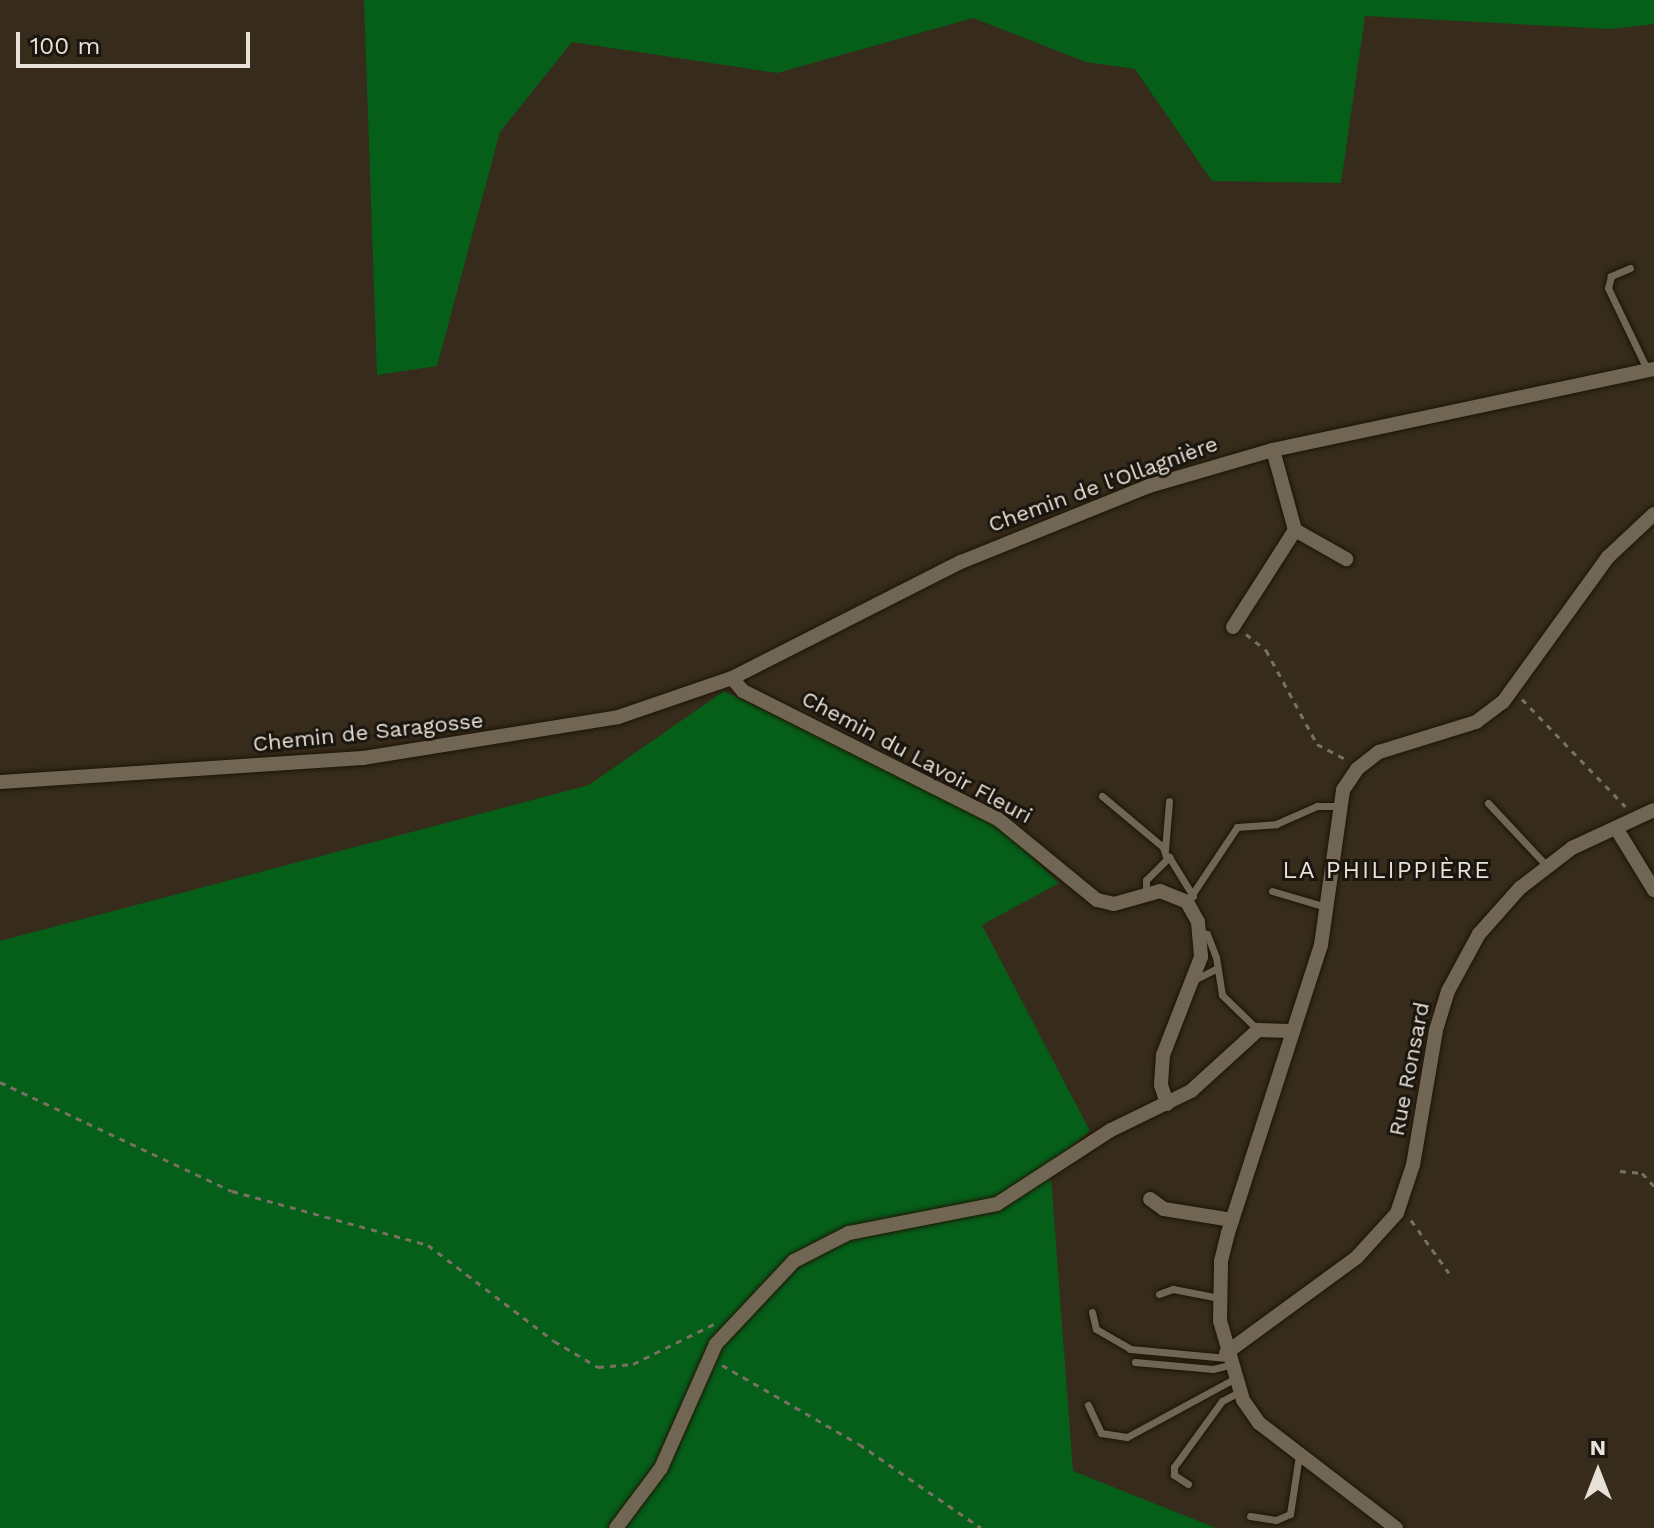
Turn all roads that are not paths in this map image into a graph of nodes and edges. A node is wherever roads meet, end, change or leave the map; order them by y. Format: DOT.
graph roads {
  1 [pos="1630,268"];
  2 [pos="1651,370"];
  3 [pos="1273,450"];
  4 [pos="1654,514"];
  5 [pos="1295,530"];
  6 [pos="1346,559"];
  7 [pos="1233,627"];
  8 [pos="732,678"];
  9 [pos="0,782"];
  10 [pos="1102,796"];
  11 [pos="1169,801"];
  12 [pos="1488,803"];
  13 [pos="1337,806"];
  14 [pos="1654,810"];
  15 [pos="1616,828"];
  16 [pos="1165,854"];
  17 [pos="1547,866"];
  18 [pos="1654,890"];
  19 [pos="1272,891"];
  20 [pos="1146,892"];
  21 [pos="1190,899"];
  22 [pos="1328,908"];
  23 [pos="1200,932"];
  24 [pos="1216,969"];
  25 [pos="1193,979"];
  26 [pos="1258,1030"];
  27 [pos="1289,1031"];
  28 [pos="1167,1104"];
  29 [pos="1150,1199"];
  30 [pos="1232,1220"];
  31 [pos="1159,1294"];
  32 [pos="1219,1298"];
  33 [pos="1092,1312"];
  34 [pos="1135,1362"];
  35 [pos="1231,1370"];
  36 [pos="1088,1405"];
  37 [pos="1299,1455"];
  38 [pos="1188,1484"];
  39 [pos="1250,1516"];
  40 [pos="616,1528"];
  41 [pos="1396,1528"];
  1 -- 2 [label="lane"];
  2 -- 3 [label="street, Chemin de l'Ollagnière"];
  3 -- 5 [label="street"];
  3 -- 8 [label="street, Chemin de l'Ollagnière"];
  4 -- 13 [label="street"];
  5 -- 6 [label="street"];
  5 -- 7 [label="street"];
  8 -- 9 [label="street, Chemin de Saragosse"];
  8 -- 20 [label="street, Chemin du Lavoir Fleuri"];
  10 -- 16 [label="lane"];
  11 -- 16 [label="lane"];
  12 -- 17 [label="lane"];
  13 -- 21 [label="lane"];
  13 -- 22 [label="street"];
  14 -- 15 [label="street, Rue Ronsard"];
  15 -- 17 [label="street, Rue Ronsard"];
  15 -- 18 [label="street"];
  16 -- 20 [label="lane"];
  16 -- 21 [label="lane"];
  17 -- 35 [label="street, Rue Ronsard"];
  19 -- 22 [label="lane"];
  20 -- 21 [label="street, Chemin du Lavoir Fleuri"];
  21 -- 23 [label="street"];
  22 -- 27 [label="street"];
  23 -- 24 [label="lane"];
  23 -- 25 [label="street"];
  24 -- 25 [label="lane"];
  24 -- 26 [label="lane"];
  25 -- 28 [label="street"];
  26 -- 27 [label="street"];
  26 -- 28 [label="street"];
  27 -- 30 [label="street"];
  28 -- 40 [label="street"];
  29 -- 30 [label="street"];
  30 -- 32 [label="street"];
  31 -- 32 [label="lane"];
  32 -- 35 [label="street"];
  33 -- 35 [label="lane"];
  34 -- 35 [label="lane"];
  35 -- 36 [label="lane"];
  35 -- 37 [label="street"];
  35 -- 38 [label="lane"];
  37 -- 39 [label="lane"];
  37 -- 41 [label="street"];
}
